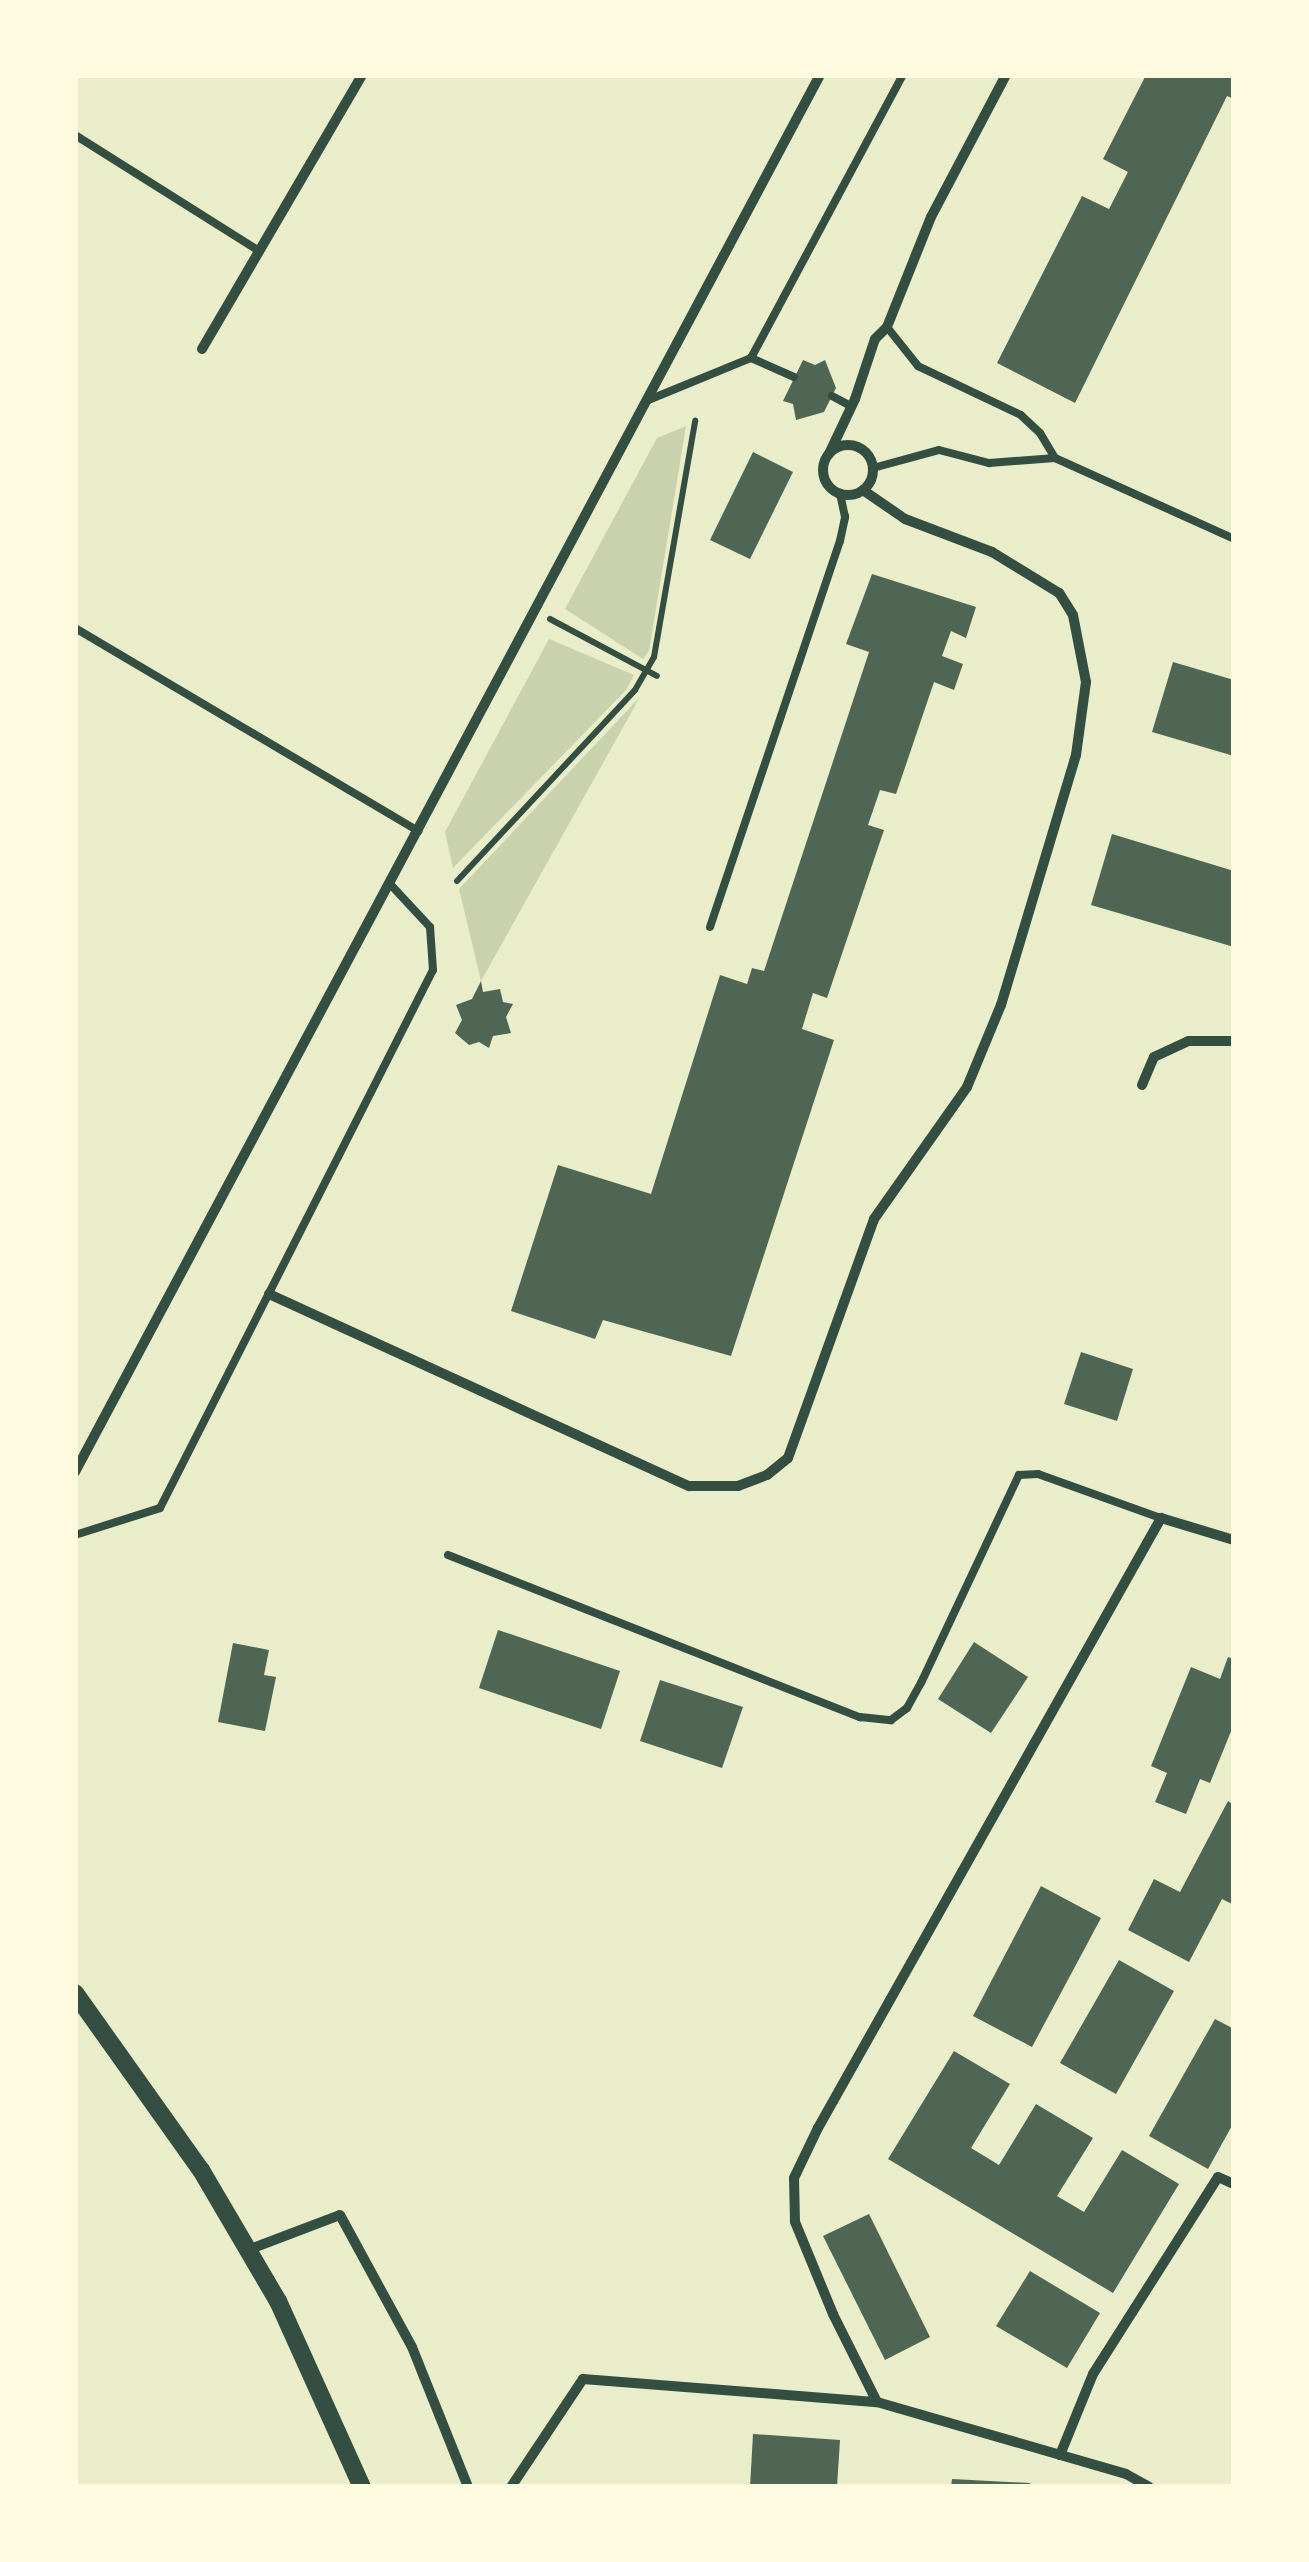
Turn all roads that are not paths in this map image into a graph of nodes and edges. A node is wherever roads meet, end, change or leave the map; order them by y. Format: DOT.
graph roads {
  1 [pos="362,75"];
  2 [pos="820,75"];
  3 [pos="902,75"];
  4 [pos="1006,75"];
  5 [pos="75,136"];
  6 [pos="259,251"];
  7 [pos="888,327"];
  8 [pos="202,349"];
  9 [pos="752,358"];
  10 [pos="794,377"];
  11 [pos="832,396"];
  12 [pos="646,401"];
  13 [pos="851,406"];
  14 [pos="829,454"];
  15 [pos="1054,458"];
  16 [pos="873,468"];
  17 [pos="863,490"];
  18 [pos="840,493"];
  19 [pos="1234,539"];
  20 [pos="75,628"];
  21 [pos="418,831"];
  22 [pos="390,884"];
  23 [pos="710,927"];
  24 [pos="1234,1042"];
  25 [pos="1142,1085"];
  26 [pos="269,1294"];
  27 [pos="75,1472"];
  28 [pos="1161,1518"];
  29 [pos="75,1534"];
  30 [pos="1234,1540"];
  31 [pos="448,1555"];
  32 [pos="75,1993"];
  33 [pos="1234,2184"];
  34 [pos="248,2250"];
  35 [pos="878,2402"];
  36 [pos="1060,2454"];
  37 [pos="362,2487"];
  38 [pos="468,2487"];
  39 [pos="511,2487"];
  40 [pos="1149,2487"];
  1 -- 6 [label="street"];
  2 -- 12 [label="street"];
  3 -- 9 [label="lane"];
  4 -- 7 [label="street"];
  5 -- 6 [label="lane"];
  6 -- 8 [label="street"];
  7 -- 13 [label="street"];
  7 -- 15 [label="lane"];
  9 -- 10 [label="lane"];
  9 -- 12 [label="lane"];
  11 -- 13 [label="lane"];
  12 -- 21 [label="street"];
  13 -- 14 [label="street"];
  14 -- 16 [label="street"];
  14 -- 18 [label="street"];
  15 -- 16 [label="lane"];
  15 -- 19 [label="lane"];
  16 -- 17 [label="street"];
  17 -- 18 [label="street"];
  17 -- 26 [label="street"];
  18 -- 23 [label="lane"];
  20 -- 21 [label="lane"];
  21 -- 22 [label="street"];
  22 -- 26 [label="lane"];
  22 -- 27 [label="street"];
  24 -- 25 [label="street"];
  26 -- 29 [label="lane"];
  28 -- 30 [label="street"];
  28 -- 31 [label="lane"];
  28 -- 35 [label="street"];
  32 -- 34 [label="street"];
  33 -- 36 [label="street"];
  34 -- 37 [label="street"];
  34 -- 38 [label="street"];
  35 -- 36 [label="street"];
  35 -- 39 [label="street"];
  36 -- 40 [label="street"];
}
